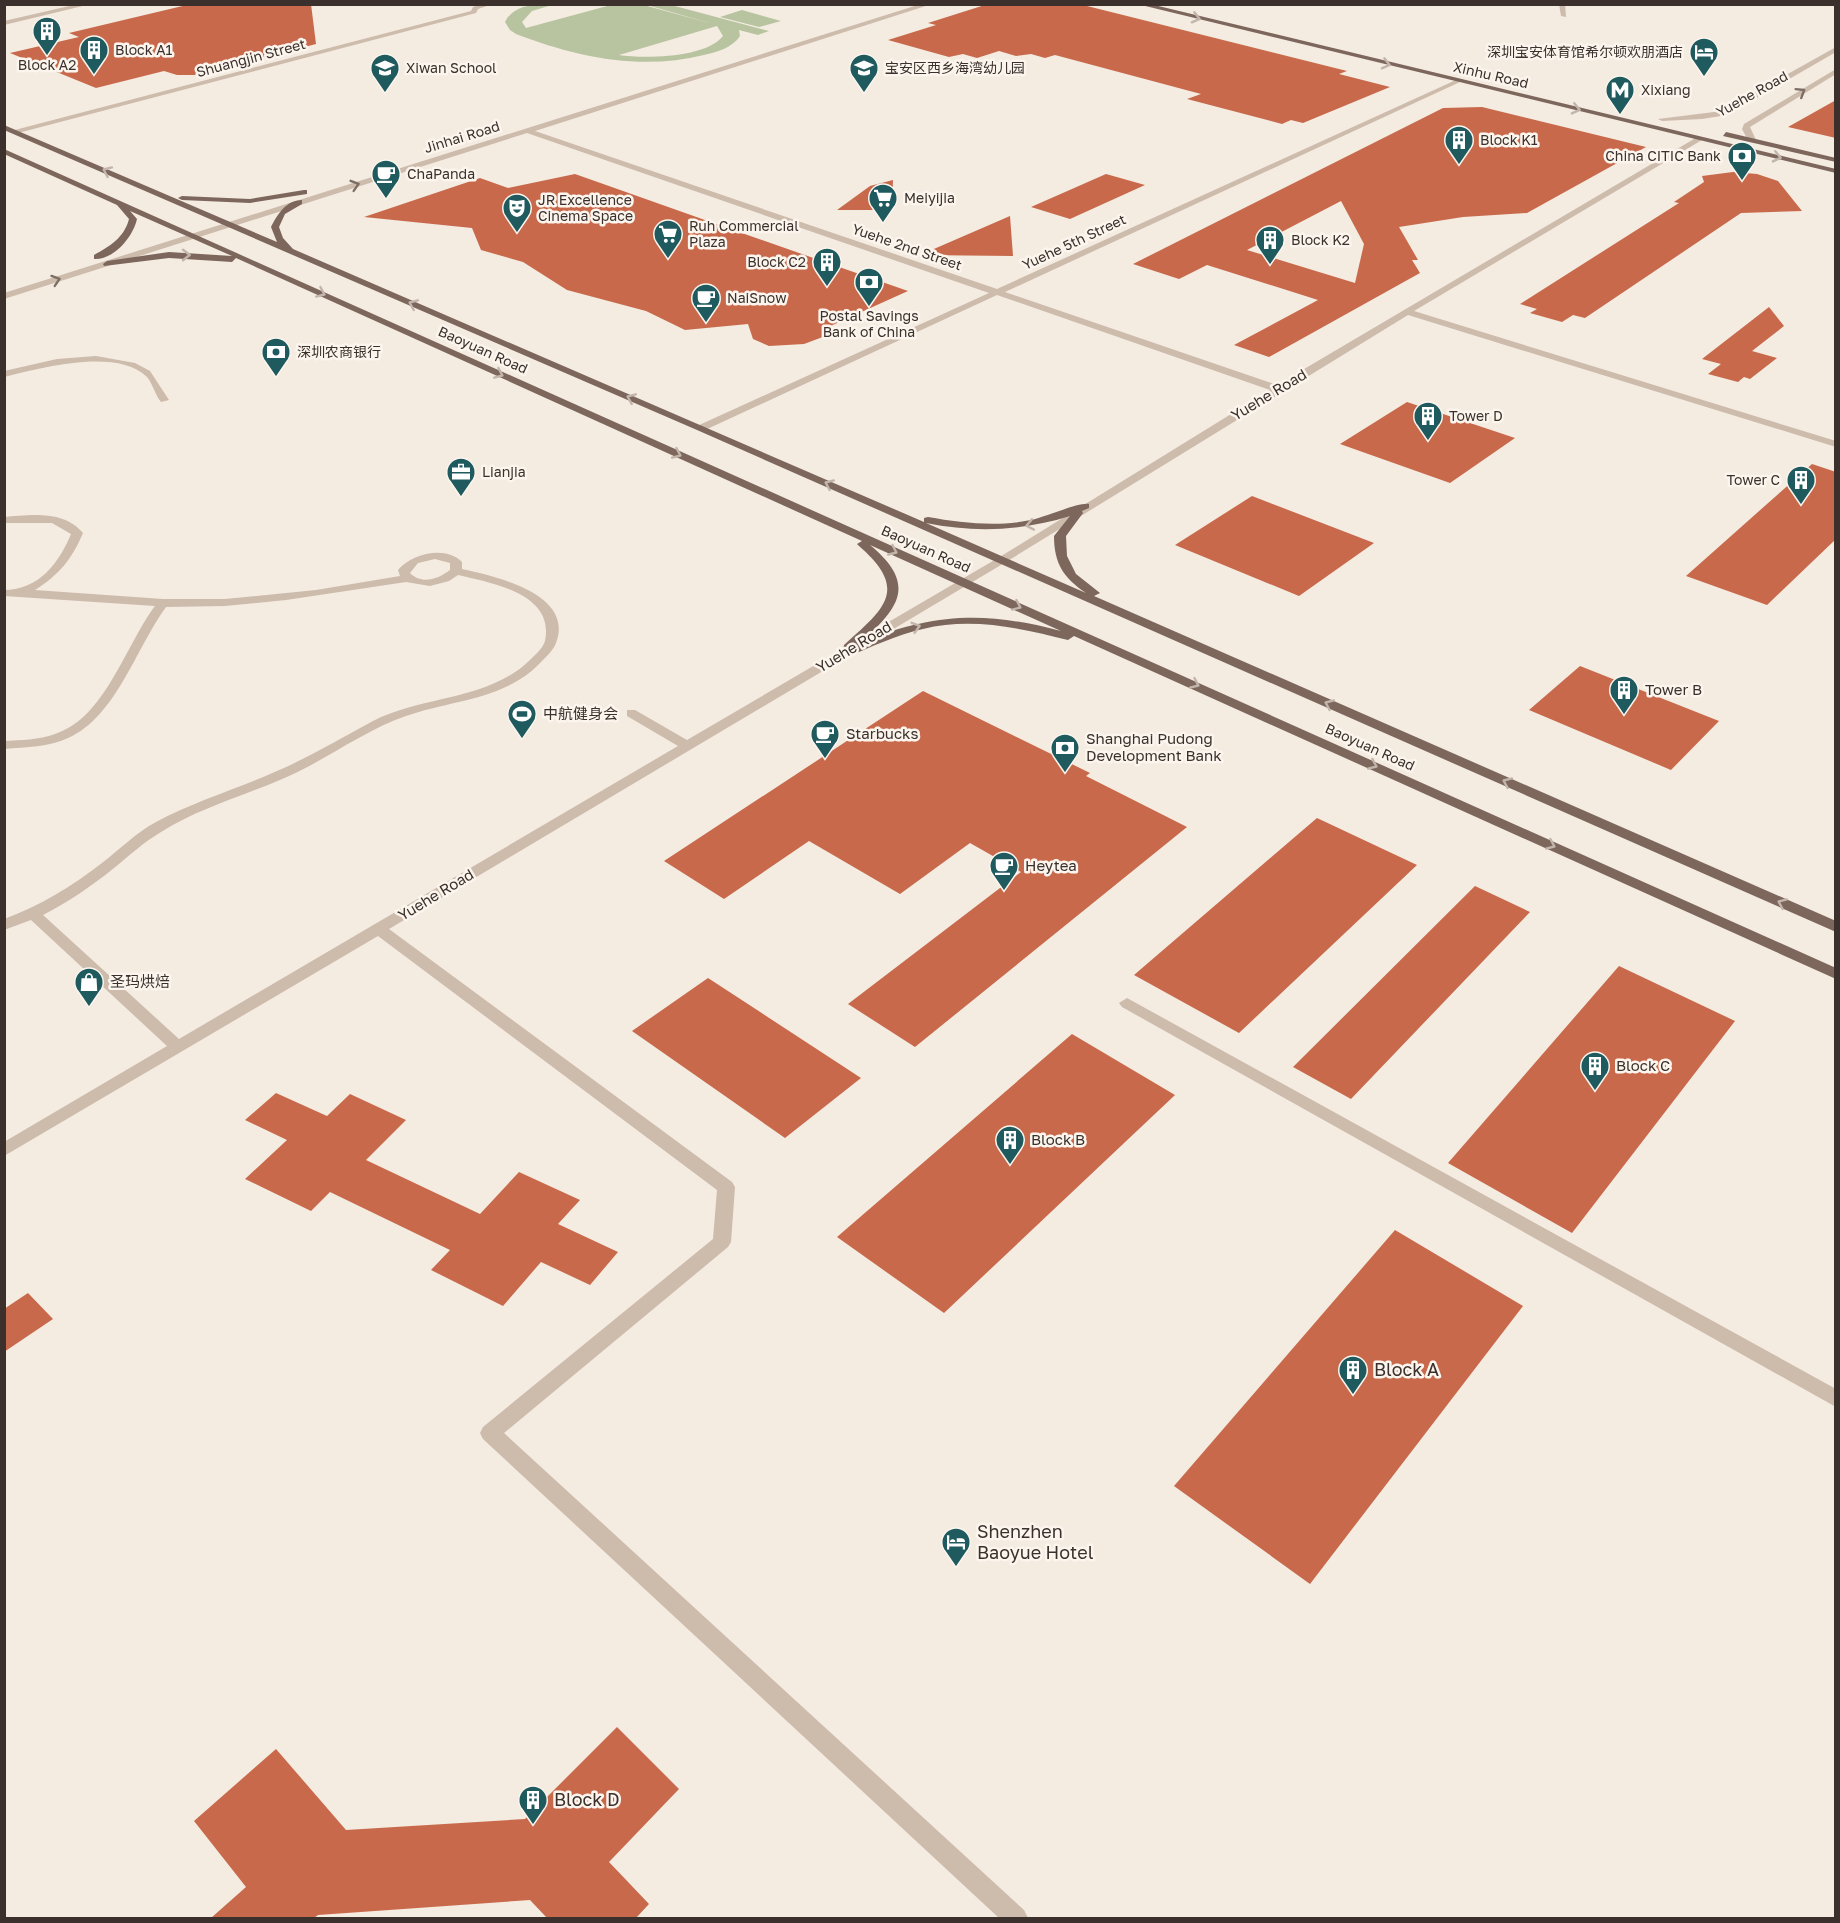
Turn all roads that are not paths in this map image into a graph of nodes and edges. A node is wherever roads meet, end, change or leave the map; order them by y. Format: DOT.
graph roads {
  1 [pos="50,4"];
  2 [pos="88,4"];
  3 [pos="462,4"];
  4 [pos="490,4"];
  5 [pos="908,4"];
  6 [pos="928,4"];
  7 [pos="1140,4"];
  8 [pos="1180,4"];
  9 [pos="1562,4"];
  10 [pos="475,8"];
  11 [pos="4,15"];
  12 [pos="1564,16"];
  13 [pos="4,23"];
  14 [pos="1260,24"];
  15 [pos="1836,49"];
  16 [pos="1836,71"];
  17 [pos="1458,81"];
  18 [pos="1651,116"];
  19 [pos="1662,119"];
  20 [pos="1692,126"];
  21 [pos="4,127"];
  22 [pos="15,131"];
  23 [pos="528,131"];
  24 [pos="1722,133"];
  25 [pos="1699,138"];
  26 [pos="1752,140"];
  27 [pos="4,151"];
  28 [pos="1836,160"];
  29 [pos="1836,171"];
  30 [pos="304,192"];
  31 [pos="160,194"];
  32 [pos="119,202"];
  33 [pos="299,202"];
  34 [pos="218,219"];
  35 [pos="231,224"];
  36 [pos="182,230"];
  37 [pos="194,236"];
  38 [pos="293,252"];
  39 [pos="97,257"];
  40 [pos="107,264"];
  41 [pos="268,269"];
  42 [pos="4,286"];
  43 [pos="998,292"];
  44 [pos="4,296"];
  45 [pos="1407,312"];
  46 [pos="4,374"];
  47 [pos="1278,389"];
  48 [pos="164,400"];
  49 [pos="701,428"];
  50 [pos="1836,444"];
  51 [pos="1085,506"];
  52 [pos="883,507"];
  53 [pos="4,520"];
  54 [pos="824,520"];
  55 [pos="1002,560"];
  56 [pos="456,571"];
  57 [pos="408,578"];
  58 [pos="963,582"];
  59 [pos="4,593"];
  60 [pos="22,593"];
  61 [pos="163,603"];
  62 [pos="1166,632"];
  63 [pos="1115,648"];
  64 [pos="841,655"];
  65 [pos="631,713"];
  66 [pos="4,746"];
  67 [pos="687,746"];
  68 [pos="34,915"];
  69 [pos="4,925"];
  70 [pos="1836,927"];
  71 [pos="379,928"];
  72 [pos="1836,974"];
  73 [pos="1127,1003"];
  74 [pos="178,1047"];
  75 [pos="4,1150"];
  76 [pos="1836,1400"];
  77 [pos="1016,1918"];
  1 -- 11 [label="street"];
  2 -- 13 [label="street"];
  3 -- 10 [label="street"];
  4 -- 10 [label="street, Shuangjin Street"];
  5 -- 30 [label="street, Jinhai Road"];
  6 -- 23 [label="street, Jinhai Road"];
  7 -- 17 [label="main road, Xinhu Road, one-way"];
  8 -- 14 [label="main road"];
  9 -- 12 [label="street"];
  10 -- 22 [label="street, Shuangjin Street"];
  15 -- 19 [label="street, Yuehe Road"];
  26 -- 16 [label="street, Yuehe Road, one-way"];
  17 -- 25 [label="main road, Xinhu Road, one-way"];
  17 -- 43 [label="street, Yuehe 5th Street"];
  18 -- 19 [label="main road"];
  19 -- 20 [label="main road"];
  21 -- 22 [label="main road, Baoyuan Road"];
  31 -- 22 [label="main road, Baoyuan Road, one-way"];
  33 -- 23 [label="street, Jinhai Road, one-way"];
  23 -- 43 [label="street, Yuehe 2nd Street"];
  24 -- 26 [label="main road"];
  25 -- 29 [label="main road, Xinhu Road, one-way"];
  25 -- 45 [label="street, Yuehe Road"];
  26 -- 28 [label="main road"];
  27 -- 32 [label="main road, Baoyuan Road"];
  30 -- 31 [label="main road"];
  30 -- 34 [label="street, Jinhai Road"];
  31 -- 34 [label="main road, Baoyuan Road"];
  32 -- 36 [label="main road, Baoyuan Road"];
  32 -- 39 [label="main road"];
  33 -- 35 [label="street, Jinhai Road"];
  33 -- 38 [label="main road"];
  34 -- 35 [label="main road, Baoyuan Road"];
  34 -- 36 [label="street, Jinhai Road"];
  35 -- 37 [label="street, Jinhai Road"];
  35 -- 38 [label="main road, Baoyuan Road"];
  36 -- 37 [label="main road, Baoyuan Road"];
  36 -- 39 [label="street, Jinhai Road"];
  37 -- 40 [label="street, Jinhai Road"];
  37 -- 41 [label="main road, Baoyuan Road"];
  49 -- 38 [label="main road, Baoyuan Road, one-way"];
  39 -- 42 [label="street, Jinhai Road"];
  40 -- 41 [label="main road, one-way"];
  44 -- 40 [label="street, Jinhai Road, one-way"];
  41 -- 54 [label="main road, Baoyuan Road, one-way"];
  43 -- 47 [label="street, Yuehe 2nd Street"];
  43 -- 49 [label="street, Yuehe 5th Street"];
  45 -- 47 [label="street, Yuehe Road"];
  45 -- 50 [label="street"];
  46 -- 48 [label="street"];
  47 -- 51 [label="street, Yuehe Road"];
  52 -- 49 [label="main road, Baoyuan Road, one-way"];
  51 -- 52 [label="main road, one-way"];
  51 -- 55 [label="street, Yuehe Road"];
  51 -- 62 [label="main road"];
  52 -- 55 [label="main road, Baoyuan Road"];
  53 -- 60 [label="street"];
  54 -- 58 [label="main road, Baoyuan Road, one-way"];
  54 -- 64 [label="main road"];
  55 -- 58 [label="street, Yuehe Road"];
  55 -- 62 [label="main road, Baoyuan Road"];
  56 -- 57 [label="street"];
  56 -- 57 [label="street"];
  56 -- 68 [label="street"];
  57 -- 61 [label="street"];
  58 -- 63 [label="main road, Baoyuan Road, one-way"];
  58 -- 64 [label="street, Yuehe Road"];
  59 -- 60 [label="street"];
  60 -- 61 [label="street"];
  61 -- 66 [label="street"];
  70 -- 62 [label="main road, Baoyuan Road, one-way"];
  64 -- 63 [label="main road, one-way"];
  63 -- 72 [label="main road, Baoyuan Road, one-way"];
  64 -- 67 [label="street, Yuehe Road"];
  65 -- 67 [label="street"];
  67 -- 71 [label="street, Yuehe Road"];
  68 -- 69 [label="street"];
  68 -- 74 [label="street"];
  71 -- 74 [label="street, Yuehe Road"];
  71 -- 77 [label="street"];
  73 -- 76 [label="street"];
  74 -- 75 [label="street, Yuehe Road"];
}
